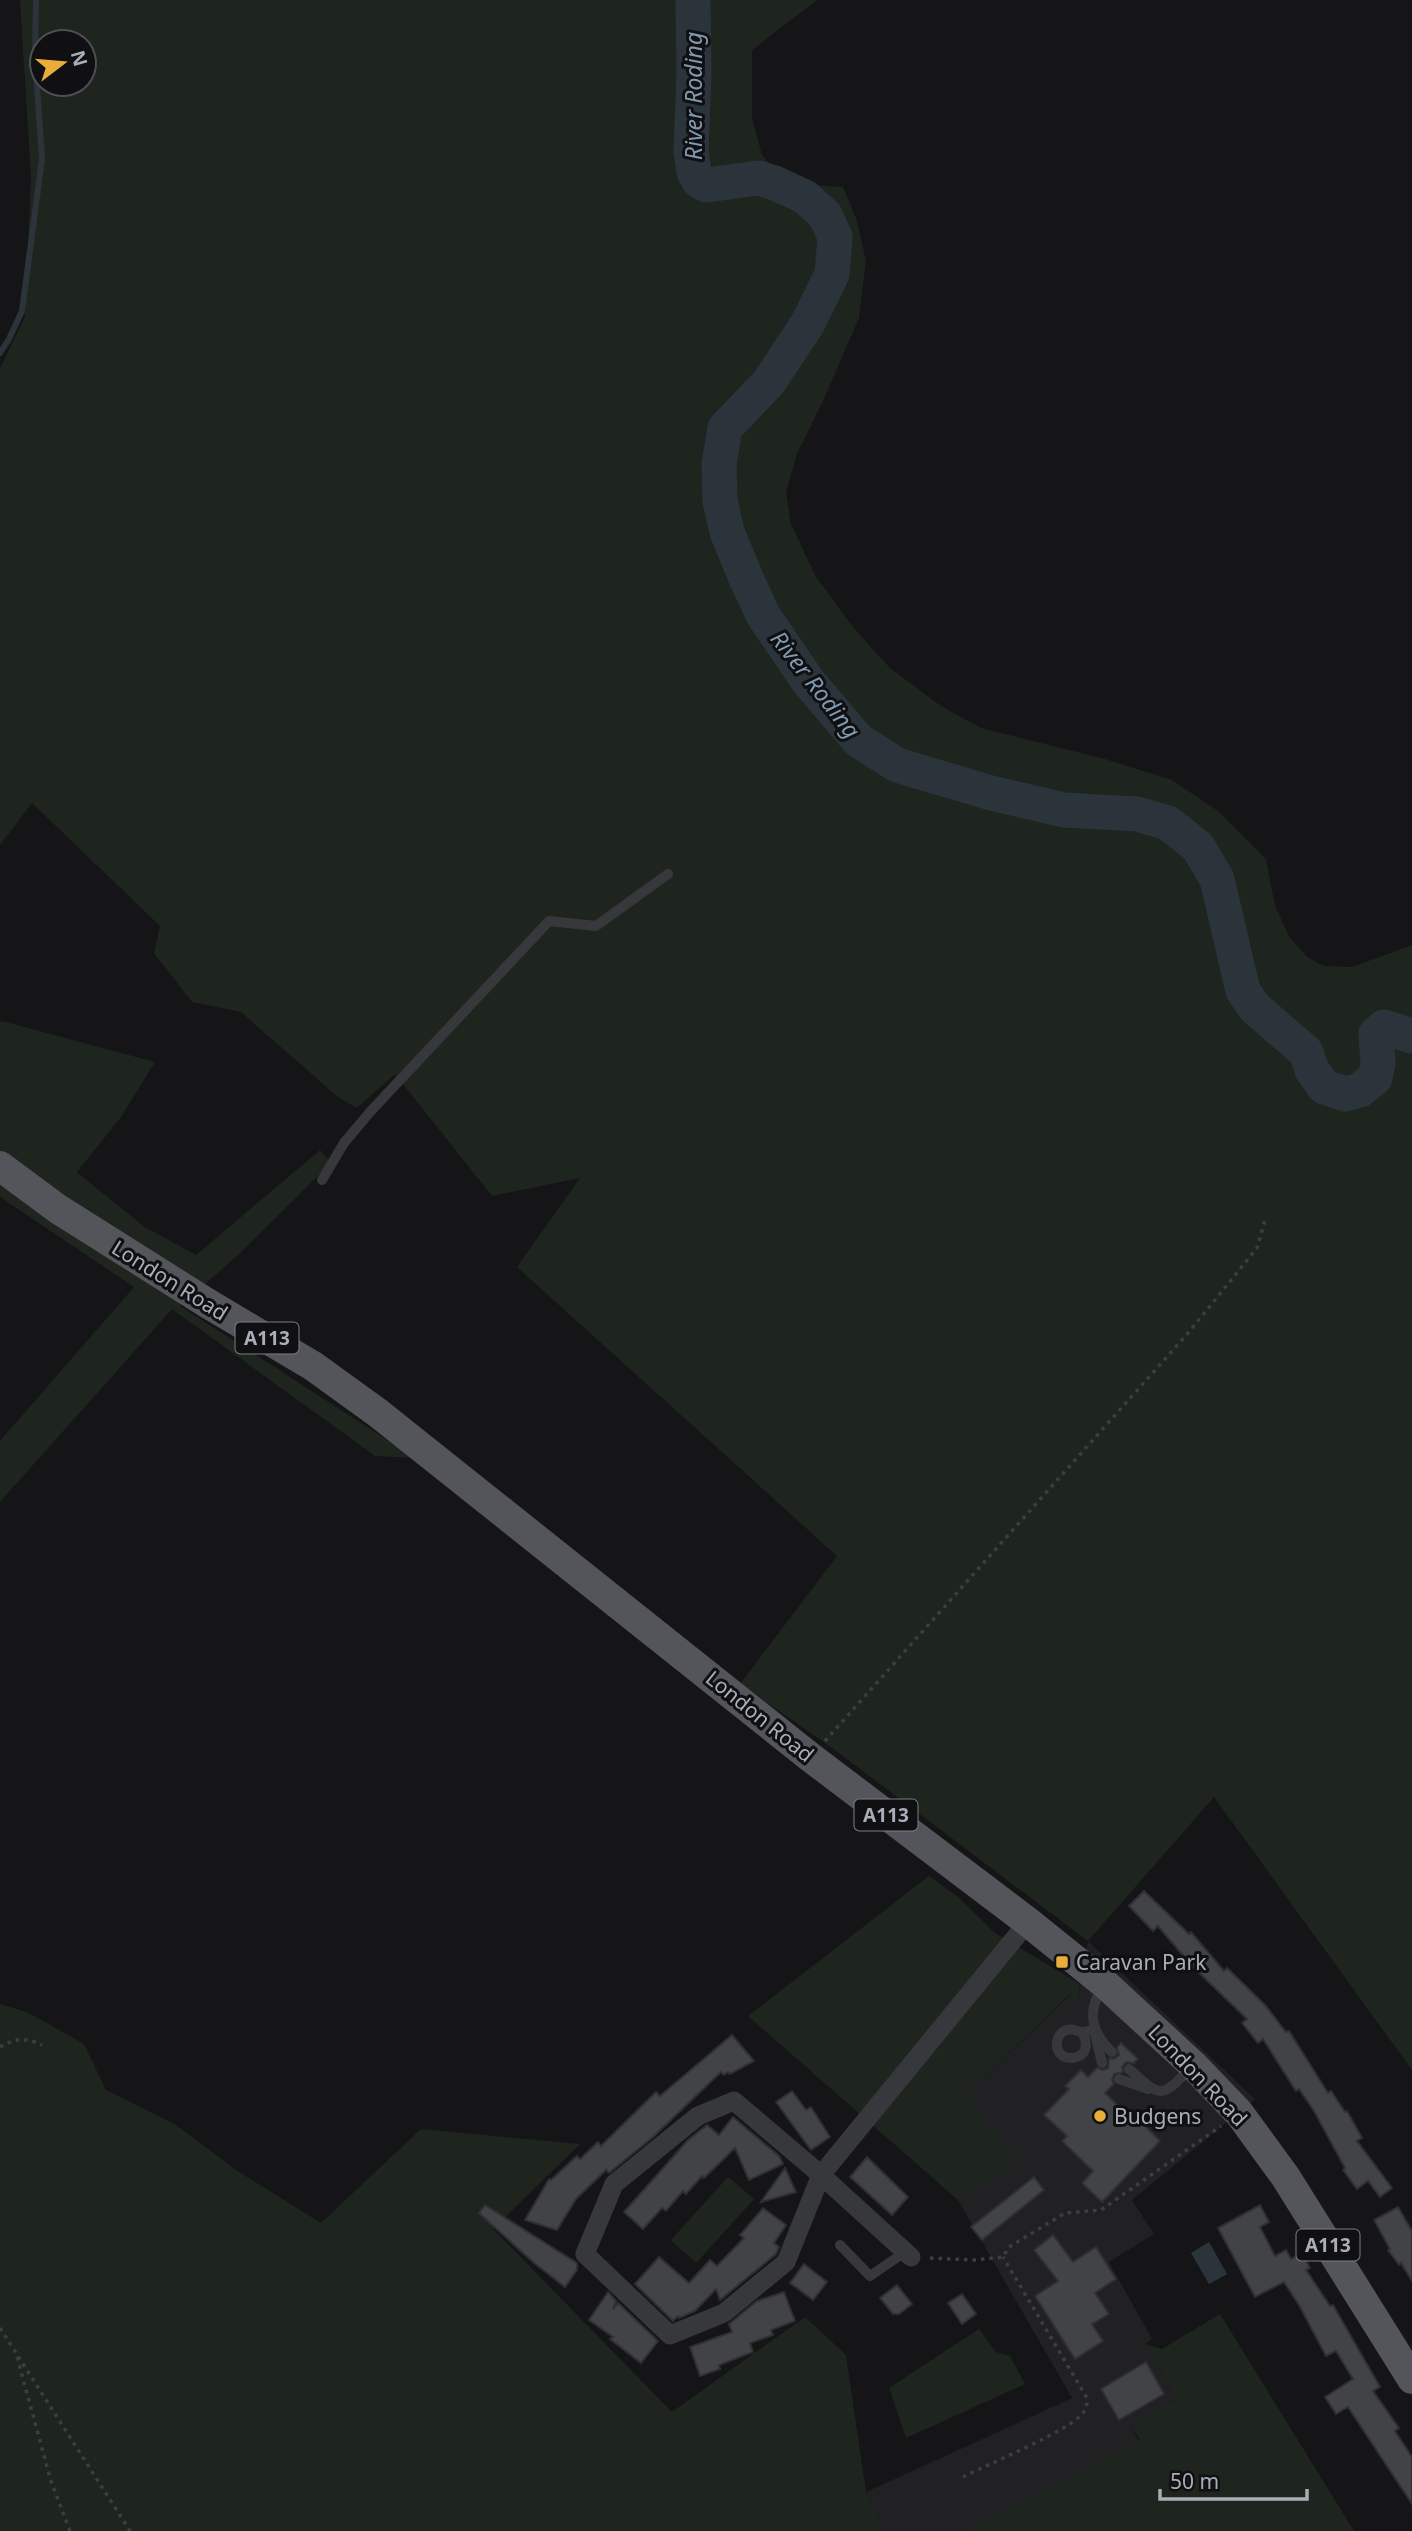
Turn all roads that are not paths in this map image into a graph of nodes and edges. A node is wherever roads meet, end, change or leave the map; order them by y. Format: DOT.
graph roads {
  1 [pos="668,874"];
  2 [pos="0,1166"];
  3 [pos="322,1180"];
  4 [pos="1028,1922"];
  5 [pos="1105,1984"];
  6 [pos="1094,2029"];
  7 [pos="1082,2032"];
  8 [pos="1112,2052"];
  9 [pos="1102,2063"];
  10 [pos="1193,2065"];
  11 [pos="1129,2068"];
  12 [pos="1119,2079"];
  13 [pos="1152,2090"];
  14 [pos="821,2175"];
  15 [pos="840,2245"];
  16 [pos="908,2255"];
  17 [pos="1412,2379"];
  1 -- 3 [label="lane"];
  2 -- 4 [label="main road, London Road / A113"];
  4 -- 5 [label="main road, London Road / A113"];
  4 -- 14 [label="street"];
  5 -- 6 [label="lane"];
  5 -- 10 [label="main road, London Road / A113"];
  6 -- 7 [label="lane"];
  6 -- 8 [label="lane"];
  6 -- 9 [label="lane"];
  10 -- 13 [label="lane"];
  10 -- 17 [label="main road, London Road / A113"];
  11 -- 13 [label="lane"];
  12 -- 13 [label="lane"];
  14 -- 14 [label="street"];
  14 -- 16 [label="street"];
  15 -- 16 [label="lane"];
}
